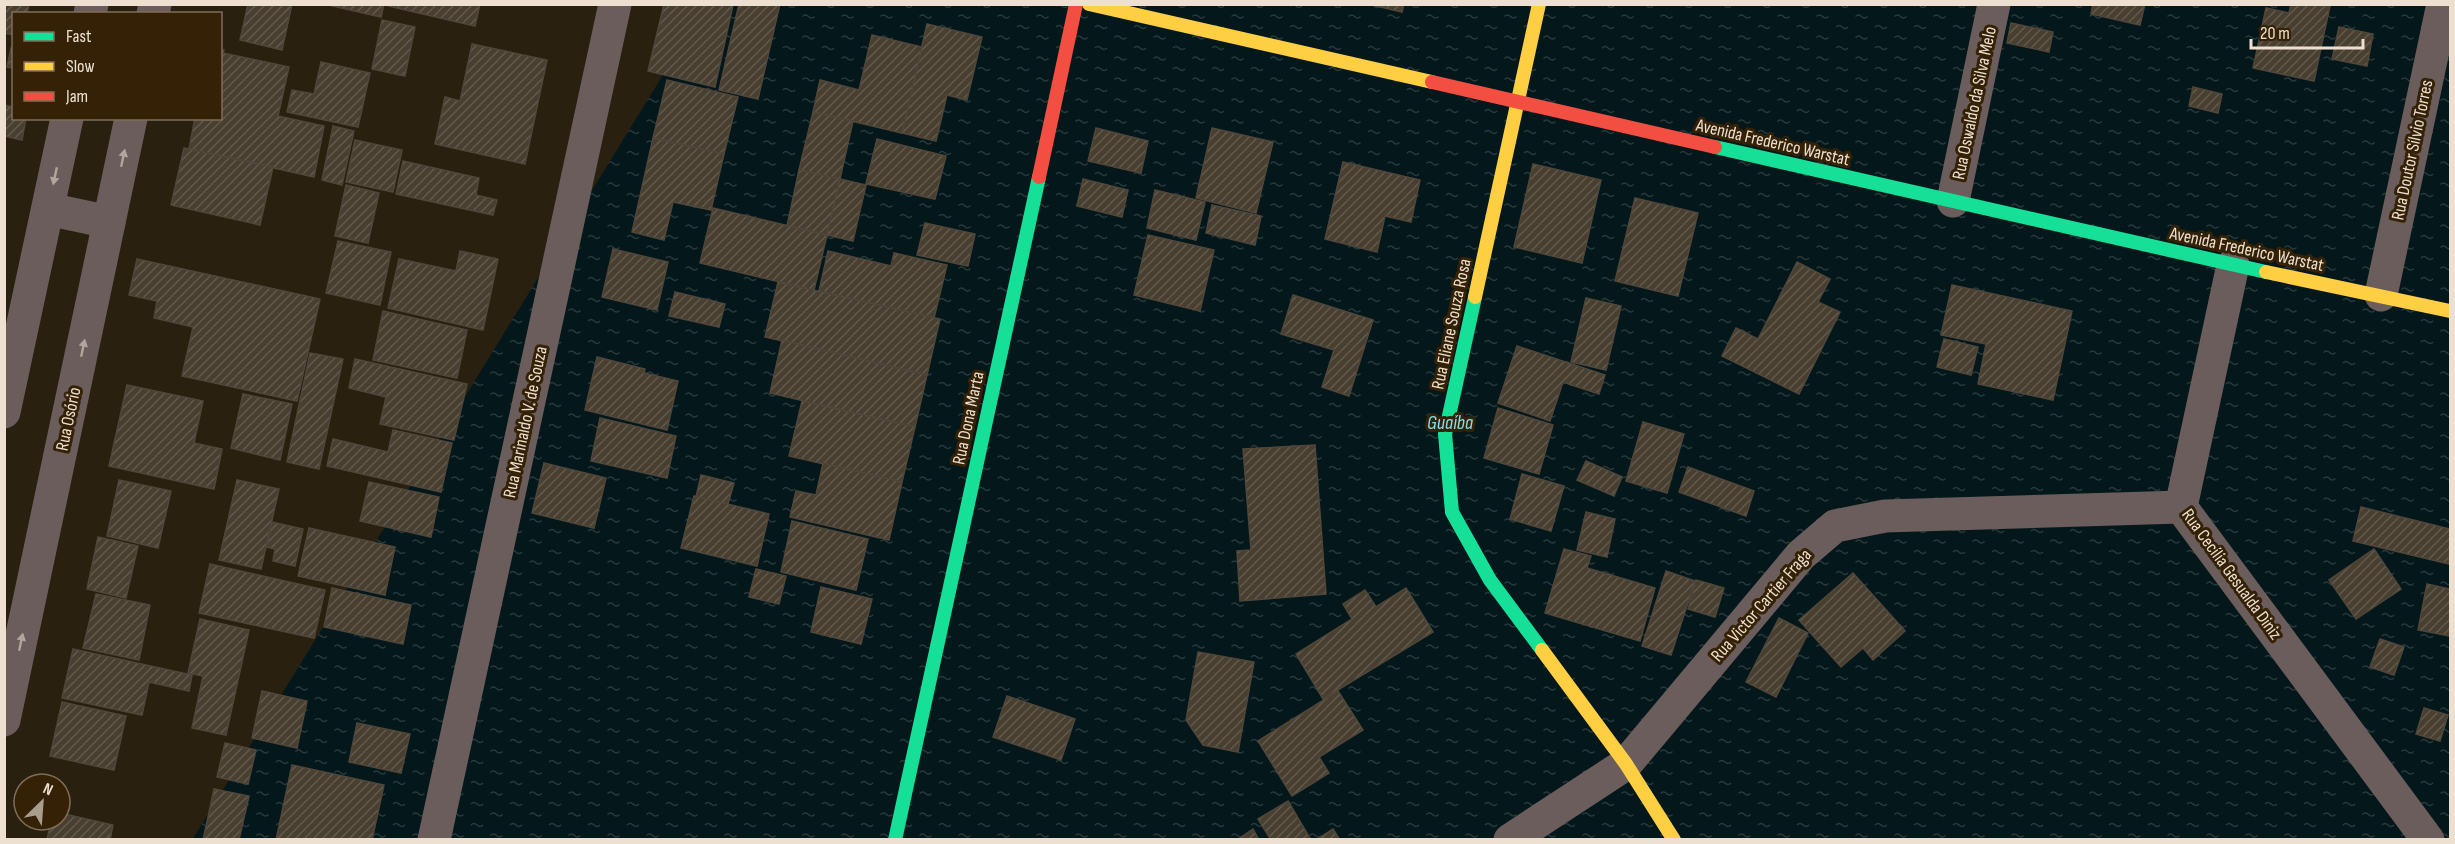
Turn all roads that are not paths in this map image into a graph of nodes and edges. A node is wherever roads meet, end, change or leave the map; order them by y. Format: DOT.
graph roads {
  1 [pos="615,4"];
  2 [pos="1076,4"];
  3 [pos="1089,4"];
  4 [pos="1539,4"];
  5 [pos="1994,4"];
  6 [pos="2443,4"];
  7 [pos="1518,103"];
  8 [pos="67,120"];
  9 [pos="131,120"];
  10 [pos="1953,201"];
  11 [pos="48,209"];
  12 [pos="109,222"];
  13 [pos="2233,265"];
  14 [pos="2381,295"];
  15 [pos="2451,311"];
  16 [pos="4,412"];
  17 [pos="2181,507"];
  18 [pos="4,720"];
  19 [pos="1626,764"];
  20 [pos="434,840"];
  21 [pos="895,840"];
  22 [pos="1510,840"];
  23 [pos="1674,840"];
  24 [pos="2427,840"];
  1 -- 20 [label="street, Rua Marinaldo V. de Souza"];
  2 -- 21 [label="street, Rua Dona Marta"];
  3 -- 7 [label="street, Avenida Frederico Warstat"];
  4 -- 7 [label="street, Rua Eliane Souza Rosa"];
  5 -- 10 [label="street, Rua Oswaldo da Silva Melo"];
  6 -- 14 [label="street, Rua Doutor Sílvio Torres"];
  7 -- 10 [label="street, Avenida Frederico Warstat"];
  7 -- 19 [label="street, Rua Eliane Souza Rosa"];
  8 -- 11 [label="street, one-way"];
  12 -- 9 [label="street, Rua Osório, one-way"];
  10 -- 13 [label="street, Avenida Frederico Warstat"];
  11 -- 12 [label="street"];
  11 -- 16 [label="street"];
  18 -- 12 [label="street, Rua Osório, one-way"];
  13 -- 14 [label="street, Avenida Frederico Warstat"];
  13 -- 17 [label="street, Rua Cecília Gesualda Diniz"];
  14 -- 15 [label="street, Avenida Frederico Warstat"];
  17 -- 19 [label="street, Rua Victor Cartier Fraga"];
  17 -- 24 [label="street, Rua Cecília Gesualda Diniz"];
  19 -- 22 [label="street, Rua Victor Cartier Fraga"];
  19 -- 23 [label="street, Rua Eliane Souza Rosa"];
}
